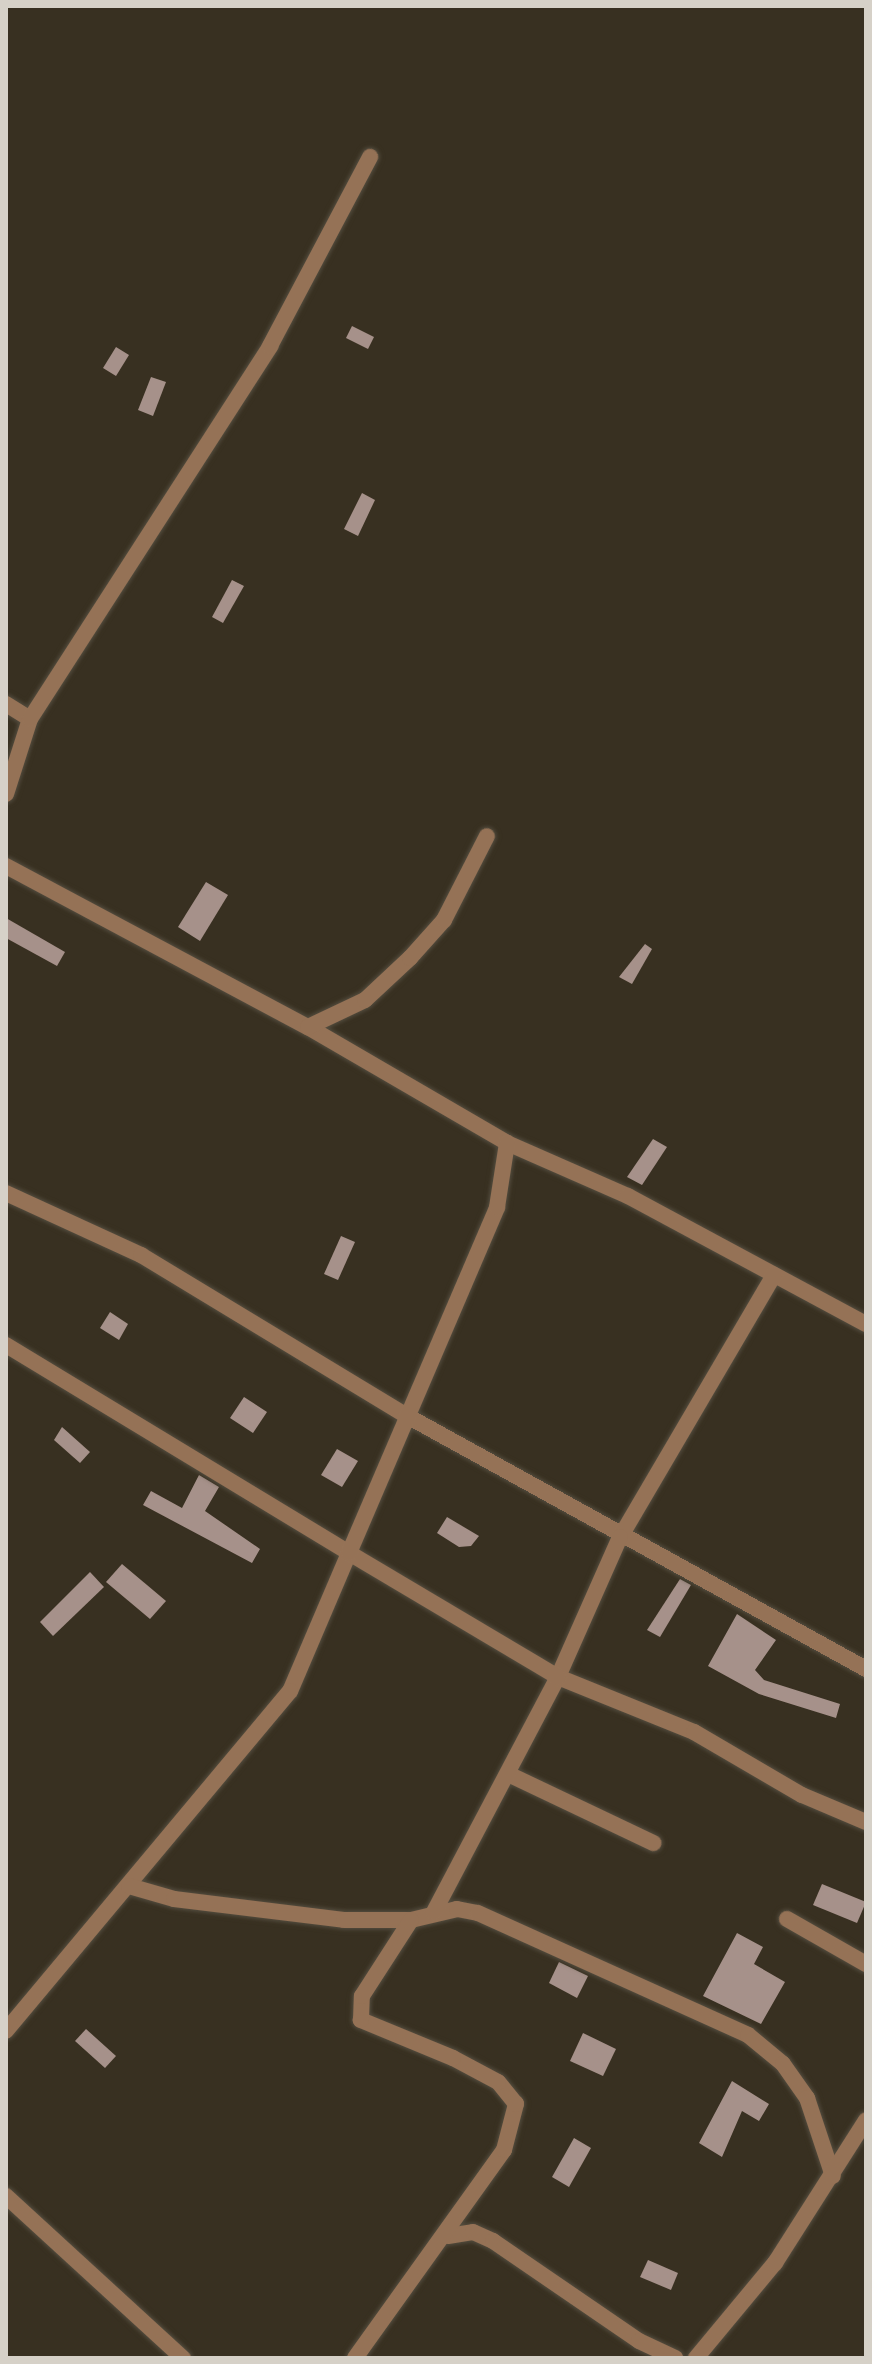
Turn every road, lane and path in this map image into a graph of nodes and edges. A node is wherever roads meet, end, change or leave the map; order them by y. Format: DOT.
graph roads {
  1 [pos="370,157"];
  2 [pos="6,704"];
  3 [pos="30,719"];
  4 [pos="6,794"];
  5 [pos="487,836"];
  6 [pos="6,866"];
  7 [pos="308,1027"];
  8 [pos="507,1143"];
  9 [pos="6,1193"];
  10 [pos="774,1275"];
  11 [pos="866,1324"];
  12 [pos="6,1345"];
  13 [pos="409,1417"];
  14 [pos="620,1537"];
  15 [pos="349,1553"];
  16 [pos="866,1669"];
  17 [pos="558,1677"];
  18 [pos="508,1774"];
  19 [pos="866,1822"];
  20 [pos="653,1843"];
  21 [pos="129,1886"];
  22 [pos="434,1912"];
  23 [pos="787,1919"];
  24 [pos="411,1920"];
  25 [pos="866,1964"];
  26 [pos="6,2031"];
  27 [pos="866,2120"];
  28 [pos="833,2176"];
  29 [pos="6,2196"];
  30 [pos="448,2236"];
  31 [pos="183,2358"];
  32 [pos="355,2358"];
  33 [pos="675,2358"];
  34 [pos="696,2358"];
  1 -- 3 [label="street"];
  2 -- 3 [label="street"];
  3 -- 4 [label="street"];
  5 -- 7 [label="street"];
  6 -- 7 [label="street"];
  7 -- 8 [label="street"];
  8 -- 10 [label="street"];
  8 -- 13 [label="street"];
  9 -- 13 [label="street"];
  10 -- 11 [label="street"];
  10 -- 14 [label="street"];
  12 -- 15 [label="street"];
  13 -- 14 [label="street"];
  13 -- 15 [label="street"];
  14 -- 16 [label="street"];
  14 -- 17 [label="street"];
  15 -- 17 [label="street"];
  15 -- 21 [label="street"];
  17 -- 18 [label="street"];
  17 -- 19 [label="street"];
  18 -- 20 [label="street"];
  18 -- 22 [label="street"];
  21 -- 24 [label="street"];
  21 -- 26 [label="street"];
  22 -- 24 [label="street"];
  22 -- 28 [label="street"];
  23 -- 25 [label="street"];
  24 -- 30 [label="street"];
  27 -- 28 [label="street"];
  28 -- 34 [label="street"];
  29 -- 31 [label="street"];
  30 -- 32 [label="street"];
  30 -- 33 [label="street"];
}
